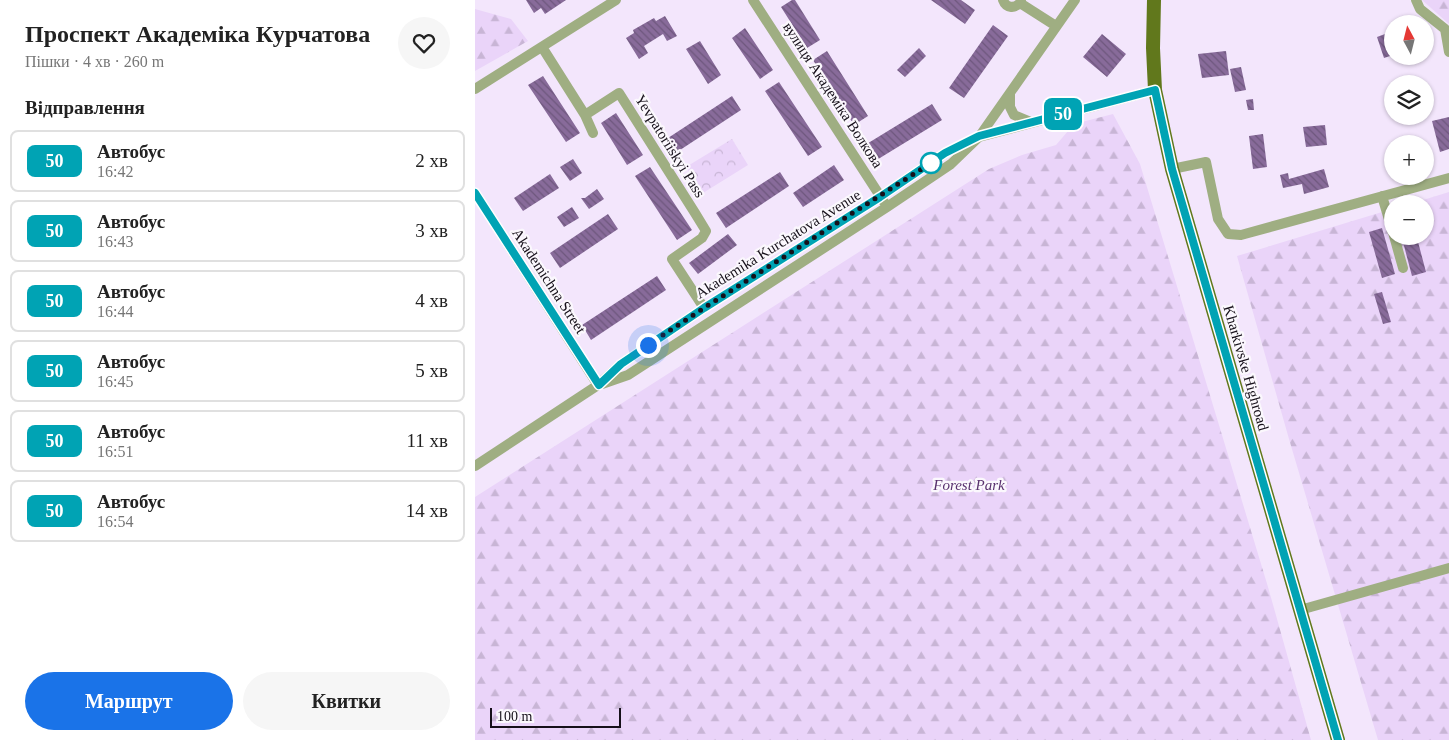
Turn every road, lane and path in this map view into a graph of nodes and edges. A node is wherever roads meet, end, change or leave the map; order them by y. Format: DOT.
graph roads {
  1 [pos="616,0"];
  2 [pos="753,0"];
  3 [pos="1003,0"];
  4 [pos="1075,0"];
  5 [pos="1154,0"];
  6 [pos="1416,0"];
  7 [pos="1020,1"];
  8 [pos="1056,26"];
  9 [pos="541,47"];
  10 [pos="1449,52"];
  11 [pos="475,89"];
  12 [pos="1155,90"];
  13 [pos="1010,93"];
  14 [pos="585,115"];
  15 [pos="1031,122"];
  16 [pos="593,132"];
  17 [pos="979,136"];
  18 [pos="1172,169"];
  19 [pos="1449,178"];
  20 [pos="475,193"];
  21 [pos="1381,196"];
  22 [pos="880,197"];
  23 [pos="1384,205"];
  24 [pos="887,207"];
  25 [pos="1397,245"];
  26 [pos="1403,268"];
  27 [pos="704,308"];
  28 [pos="599,385"];
  29 [pos="475,466"];
  30 [pos="1449,568"];
  31 [pos="1300,610"];
  32 [pos="1337,740"];
  1 -- 9 [label="street"];
  2 -- 22 [label="street, вулиця Академіка Волкова"];
  3 -- 7 [label="street"];
  4 -- 8 [label="street, Akademika Kurchatova Avenue"];
  5 -- 12 [label="main road, Kharkivske Highroad"];
  6 -- 10 [label="street"];
  7 -- 8 [label="street"];
  8 -- 13 [label="street, Akademika Kurchatova Avenue"];
  9 -- 11 [label="street"];
  9 -- 14 [label="street"];
  12 -- 15 [label="street"];
  12 -- 18 [label="main road, Kharkivske Highroad"];
  13 -- 15 [label="street"];
  13 -- 17 [label="street, Akademika Kurchatova Avenue"];
  14 -- 16 [label="street"];
  14 -- 27 [label="street, Yevpatoriiskyi Pass"];
  15 -- 17 [label="street"];
  17 -- 22 [label="street, Akademika Kurchatova Avenue"];
  17 -- 24 [label="street, Akademika Kurchatova Avenue"];
  18 -- 21 [label="street"];
  18 -- 31 [label="main road, Kharkivske Highroad"];
  19 -- 21 [label="street"];
  20 -- 28 [label="street, Akademichna Street"];
  21 -- 23 [label="street"];
  22 -- 24 [label="street, вулиця Академіка Волкова"];
  22 -- 27 [label="street, Akademika Kurchatova Avenue"];
  24 -- 28 [label="street, Akademika Kurchatova Avenue"];
  25 -- 26 [label="street"];
  27 -- 28 [label="street, Akademika Kurchatova Avenue"];
  28 -- 29 [label="street, Akademika Kurchatova Avenue"];
  30 -- 31 [label="street"];
  31 -- 32 [label="main road, Kharkivske Highroad"];
}
